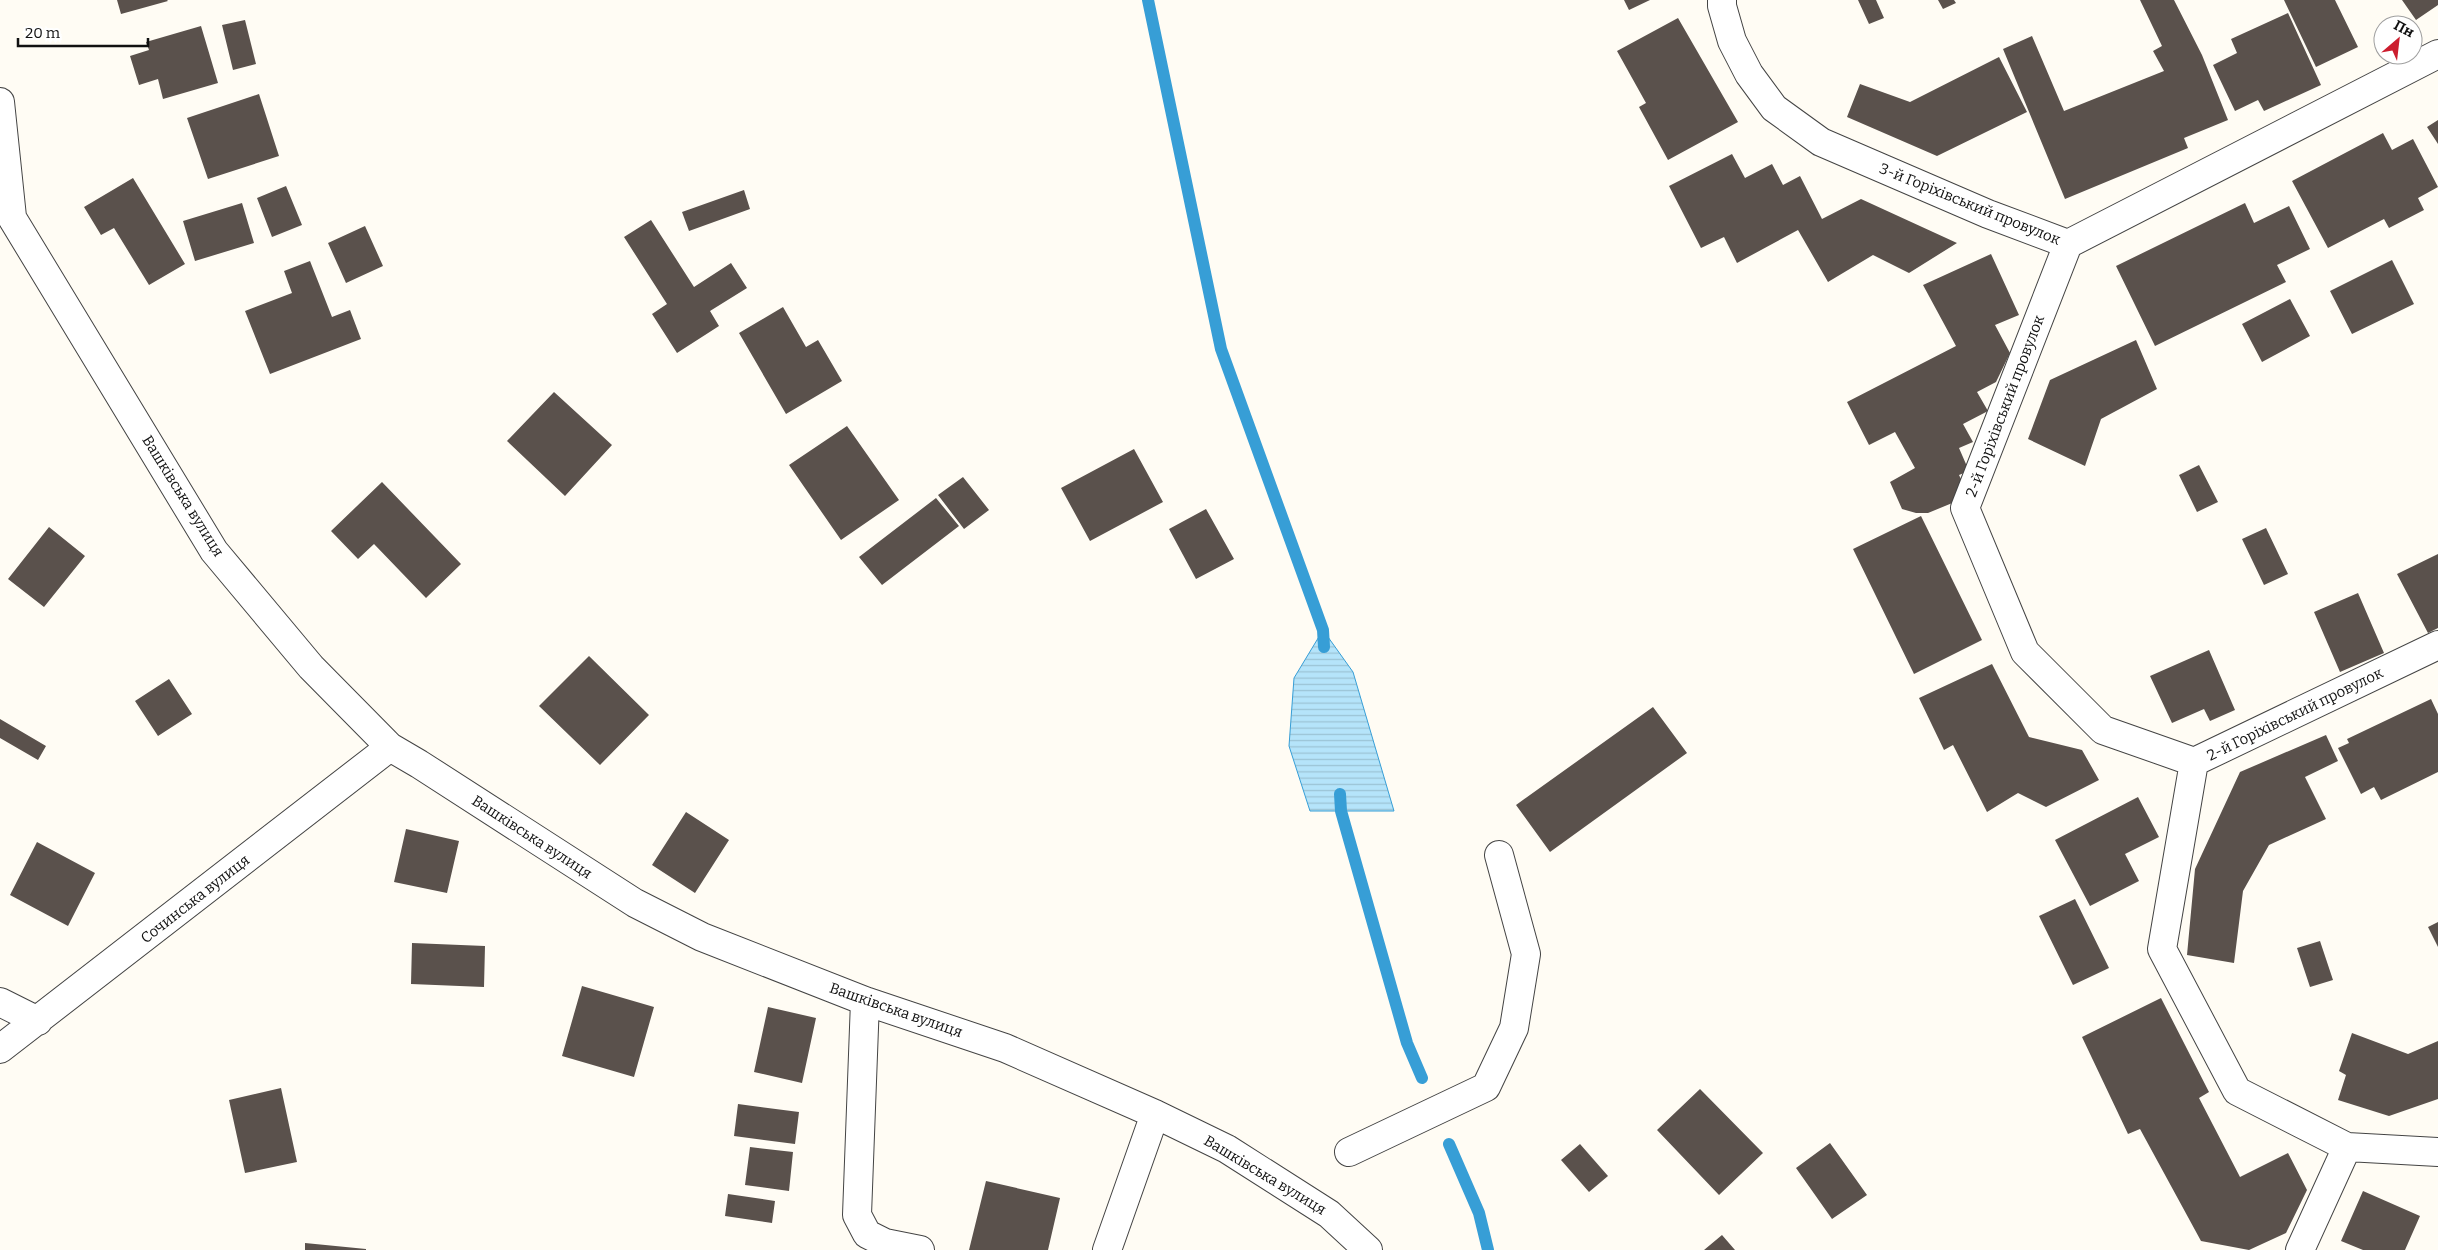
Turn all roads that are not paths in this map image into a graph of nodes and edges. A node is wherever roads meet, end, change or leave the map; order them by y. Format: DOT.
graph roads {
  1 [pos="1722,0"];
  2 [pos="2438,54"];
  3 [pos="0,102"];
  4 [pos="6,207"];
  5 [pos="2068,244"];
  6 [pos="2438,646"];
  7 [pos="390,748"];
  8 [pos="2194,762"];
  9 [pos="1499,855"];
  10 [pos="865,1001"];
  11 [pos="0,1002"];
  12 [pos="38,1021"];
  13 [pos="0,1049"];
  14 [pos="1155,1114"];
  15 [pos="2347,1147"];
  16 [pos="1350,1152"];
  17 [pos="2438,1152"];
  18 [pos="920,1250"];
  19 [pos="1107,1250"];
  20 [pos="1368,1250"];
  21 [pos="2300,1250"];
  1 -- 5 [label="street, 3-й Горіхівський провулок"];
  2 -- 5 [label="street, 3-й Горіхівський провулок"];
  3 -- 4 [label="street, Вашківська вулиця"];
  4 -- 7 [label="street, Вашківська вулиця"];
  5 -- 8 [label="street, 2-й Горіхівський провулок"];
  6 -- 8 [label="street, 2-й Горіхівський провулок"];
  7 -- 10 [label="street, Вашківська вулиця"];
  7 -- 12 [label="street, Сочинська вулиця"];
  8 -- 15 [label="street"];
  9 -- 16 [label="street"];
  10 -- 14 [label="street, Вашківська вулиця"];
  10 -- 18 [label="street"];
  11 -- 12 [label="street"];
  12 -- 13 [label="street, Сочинська вулиця"];
  14 -- 19 [label="street"];
  14 -- 20 [label="street, Вашківська вулиця"];
  15 -- 17 [label="street"];
  15 -- 21 [label="street"];
}
